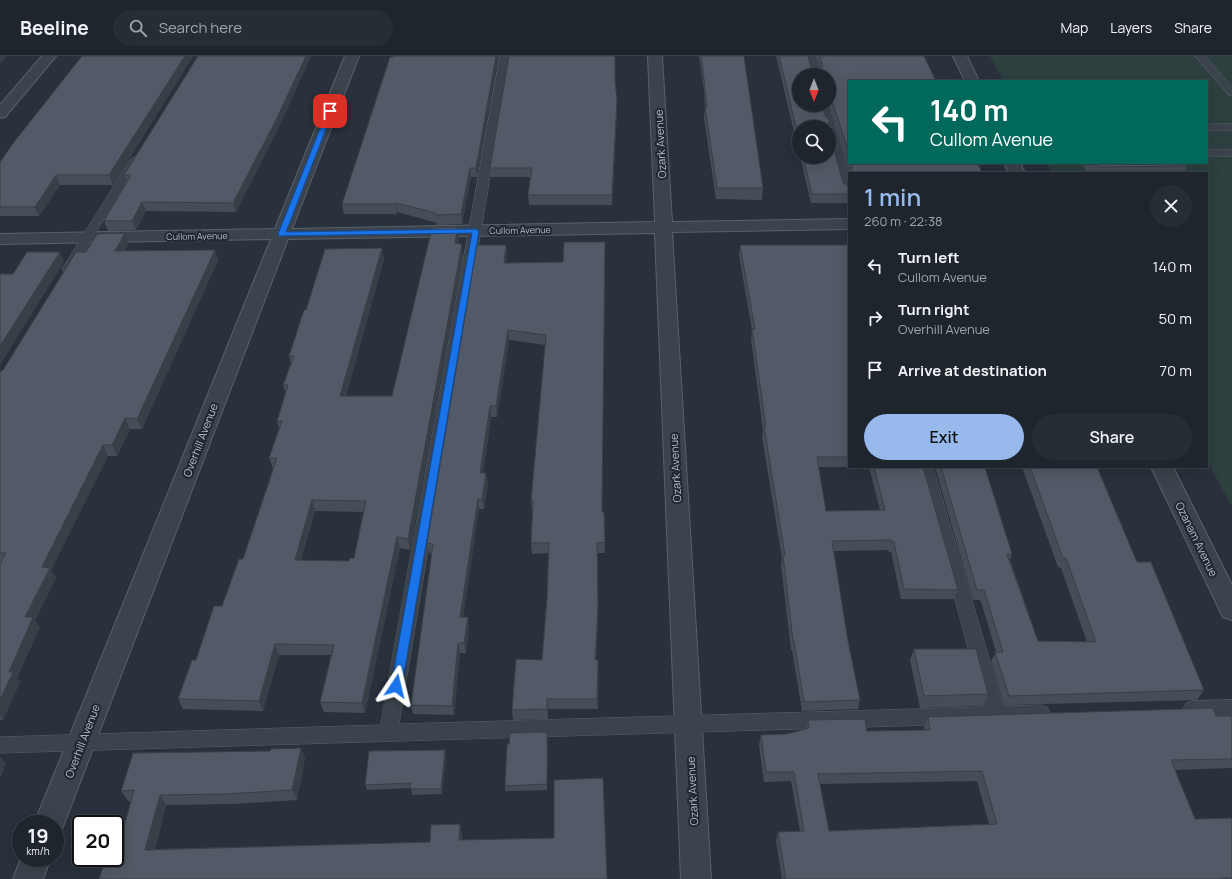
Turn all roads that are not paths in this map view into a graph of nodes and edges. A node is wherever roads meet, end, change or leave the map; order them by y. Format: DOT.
graph roads {
  1 [pos="49,56"];
  2 [pos="352,56"];
  3 [pos="505,56"];
  4 [pos="655,56"];
  5 [pos="811,56"];
  6 [pos="960,56"];
  7 [pos="1200,56"];
  8 [pos="814,68"];
  9 [pos="972,80"];
  10 [pos="1232,93"];
  11 [pos="827,112"];
  12 [pos="0,114"];
  13 [pos="1208,127"];
  14 [pos="1232,127"];
  15 [pos="143,148"];
  16 [pos="1232,153"];
  17 [pos="1208,154"];
  18 [pos="848,188"];
  19 [pos="848,224"];
  20 [pos="664,227"];
  21 [pos="476,231"];
  22 [pos="281,234"];
  23 [pos="87,238"];
  24 [pos="0,239"];
  25 [pos="62,278"];
  26 [pos="926,468"];
  27 [pos="1162,468"];
  28 [pos="1232,610"];
  29 [pos="1232,708"];
  30 [pos="1175,710"];
  31 [pos="1058,713"];
  32 [pos="996,715"];
  33 [pos="688,724"];
  34 [pos="388,733"];
  35 [pos="81,743"];
  36 [pos="0,745"];
  37 [pos="53,815"];
  38 [pos="33,867"];
  39 [pos="28,879"];
  40 [pos="696,879"];
  1 -- 12 [label="street"];
  2 -- 22 [label="street, Overhill Avenue"];
  3 -- 21 [label="lane"];
  4 -- 20 [label="street, Ozark Avenue"];
  5 -- 8 [label="lane"];
  6 -- 9 [label="street"];
  7 -- 10 [label="lane"];
  11 -- 18 [label="lane"];
  13 -- 14 [label="lane"];
  15 -- 23 [label="lane"];
  16 -- 17 [label="lane"];
  19 -- 20 [label="street, Cullom Avenue"];
  20 -- 21 [label="street, Cullom Avenue"];
  20 -- 33 [label="street, Ozark Avenue"];
  21 -- 22 [label="street, Cullom Avenue"];
  21 -- 34 [label="lane"];
  22 -- 23 [label="street, Cullom Avenue"];
  22 -- 35 [label="street, Overhill Avenue"];
  23 -- 24 [label="street, Cullom Avenue"];
  23 -- 25 [label="lane"];
  26 -- 32 [label="lane"];
  27 -- 28 [label="street, Ozanam Avenue"];
  29 -- 30 [label="lane"];
  31 -- 32 [label="lane"];
  32 -- 33 [label="lane"];
  33 -- 34 [label="lane"];
  33 -- 40 [label="street, Ozark Avenue"];
  34 -- 35 [label="lane"];
  35 -- 36 [label="lane"];
  35 -- 37 [label="street, Overhill Avenue"];
  38 -- 39 [label="street"];
}
